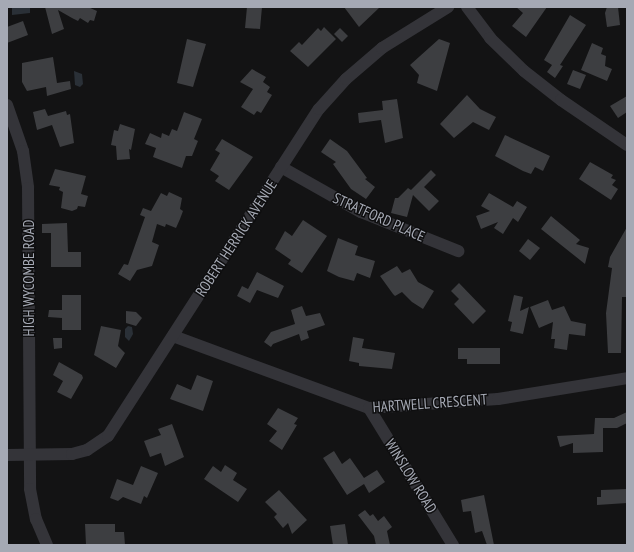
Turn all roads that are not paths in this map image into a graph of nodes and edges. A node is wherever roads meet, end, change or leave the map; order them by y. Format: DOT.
graph roads {
  1 [pos="448,7"];
  2 [pos="467,7"];
  3 [pos="7,105"];
  4 [pos="627,145"];
  5 [pos="281,167"];
  6 [pos="458,251"];
  7 [pos="173,336"];
  8 [pos="627,378"];
  9 [pos="369,408"];
  10 [pos="7,454"];
  11 [pos="29,454"];
  12 [pos="47,545"];
  13 [pos="453,545"];
  1 -- 5 [label="street, ROBERT HERRICK AVENUE"];
  2 -- 4 [label="street"];
  3 -- 11 [label="street, HIGH WYCOMBE ROAD"];
  5 -- 6 [label="street, STRATFORD PLACE"];
  5 -- 7 [label="street, ROBERT HERRICK AVENUE"];
  7 -- 9 [label="street, HARTWELL CRESCENT"];
  7 -- 11 [label="street, ROBERT HERRICK AVENUE"];
  8 -- 9 [label="street, HARTWELL CRESCENT"];
  9 -- 13 [label="street, WINSLOW ROAD"];
  10 -- 11 [label="street, ROBERT HERRICK AVENUE"];
  11 -- 12 [label="street, HIGH WYCOMBE ROAD"];
}
